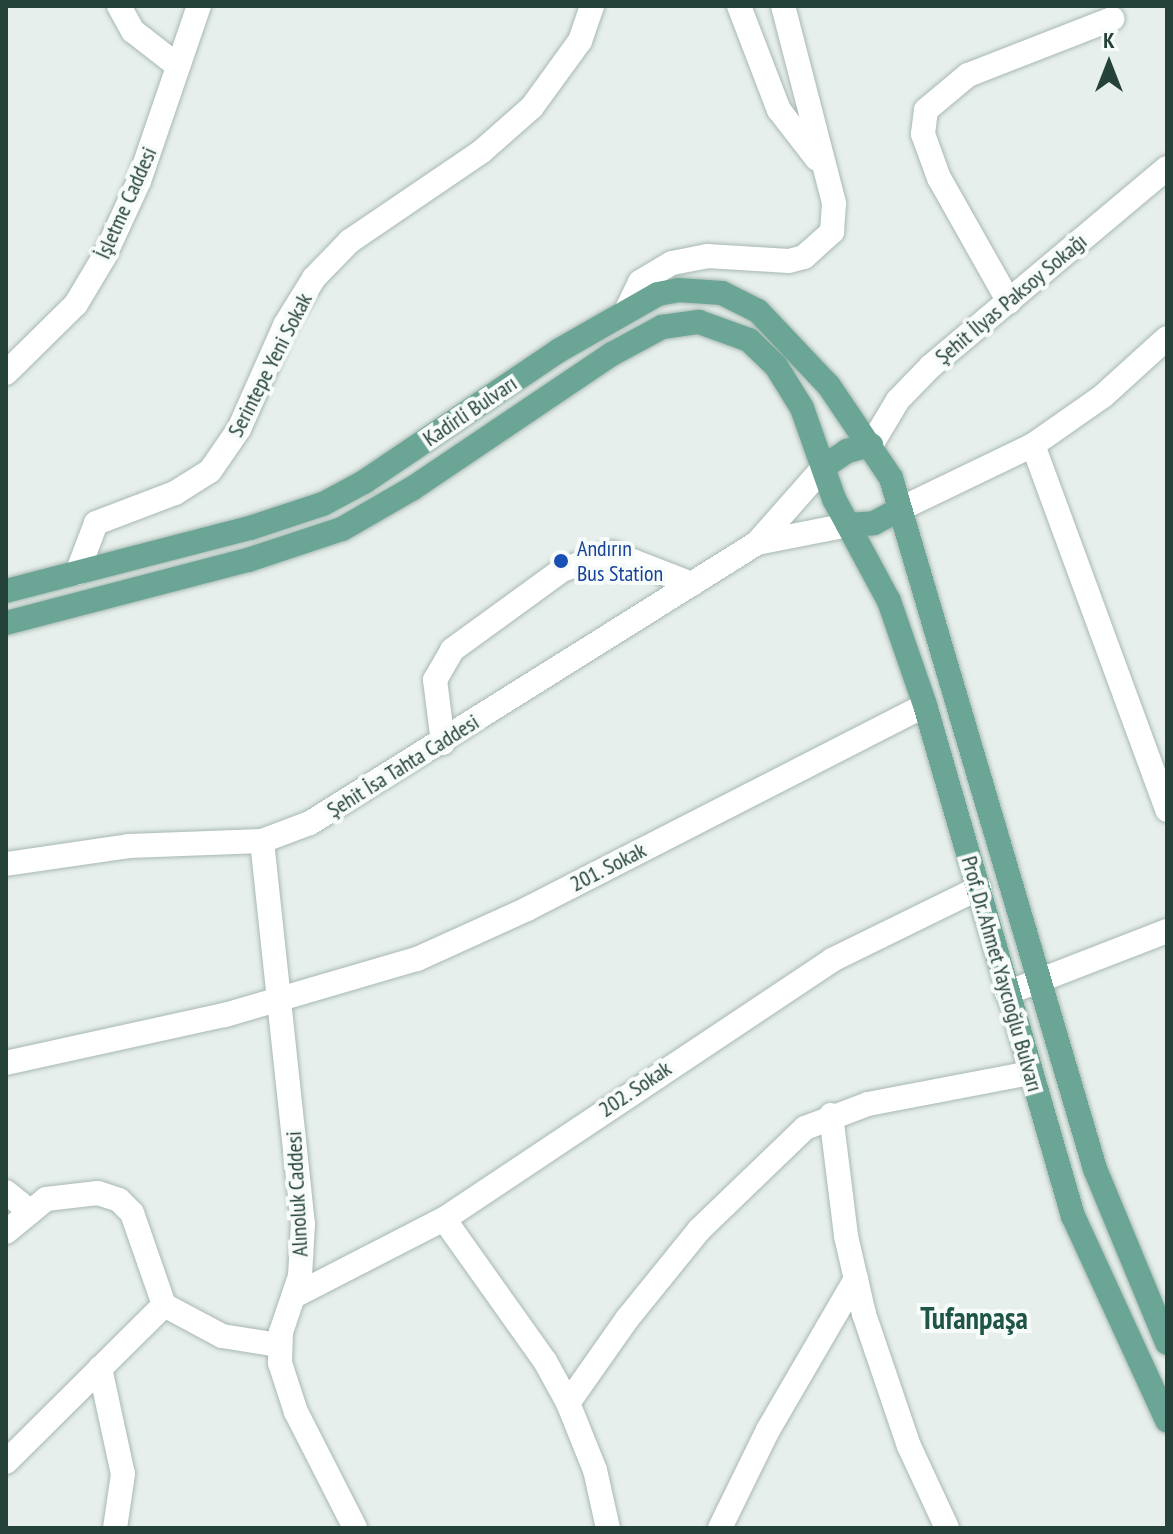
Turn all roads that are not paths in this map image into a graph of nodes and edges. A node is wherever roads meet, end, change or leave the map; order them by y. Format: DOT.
graph roads {
  1 [pos="119,6"];
  2 [pos="199,6"];
  3 [pos="592,6"];
  4 [pos="739,6"];
  5 [pos="783,6"];
  6 [pos="1112,19"];
  7 [pos="178,66"];
  8 [pos="823,166"];
  9 [pos="1167,168"];
  10 [pos="1009,302"];
  11 [pos="627,309"];
  12 [pos="1167,339"];
  13 [pos="6,373"];
  14 [pos="871,445"];
  15 [pos="1033,445"];
  16 [pos="825,466"];
  17 [pos="898,510"];
  18 [pos="848,525"];
  19 [pos="757,543"];
  20 [pos="77,573"];
  21 [pos="692,584"];
  22 [pos="6,591"];
  23 [pos="6,623"];
  24 [pos="925,705"];
  25 [pos="443,743"];
  26 [pos="1167,810"];
  27 [pos="262,841"];
  28 [pos="6,864"];
  29 [pos="979,888"];
  30 [pos="1167,931"];
  31 [pos="1043,981"];
  32 [pos="1007,993"];
  33 [pos="278,996"];
  34 [pos="6,1063"];
  35 [pos="1030,1073"];
  36 [pos="831,1115"];
  37 [pos="6,1192"];
  38 [pos="28,1210"];
  39 [pos="444,1219"];
  40 [pos="6,1232"];
  41 [pos="856,1279"];
  42 [pos="294,1296"];
  43 [pos="164,1305"];
  44 [pos="1167,1343"];
  45 [pos="279,1345"];
  46 [pos="100,1368"];
  47 [pos="568,1403"];
  48 [pos="1167,1420"];
  49 [pos="6,1462"];
  50 [pos="115,1528"];
  51 [pos="355,1528"];
  52 [pos="608,1528"];
  53 [pos="720,1528"];
  54 [pos="947,1528"];
  1 -- 7 [label="street"];
  2 -- 7 [label="street, İşletme Caddesi"];
  3 -- 20 [label="street, Serintepe Yeni Sokak"];
  4 -- 8 [label="street"];
  5 -- 8 [label="street"];
  6 -- 10 [label="street"];
  7 -- 13 [label="street, İşletme Caddesi"];
  8 -- 11 [label="street"];
  9 -- 10 [label="street, Şehit İlyas Paksoy Sokağı"];
  10 -- 14 [label="street, Şehit İlyas Paksoy Sokağı"];
  11 -- 14 [label="main road, Kadirli Bulvarı"];
  11 -- 20 [label="main road, Kadirli Bulvarı"];
  12 -- 15 [label="street"];
  14 -- 16 [label="main road"];
  14 -- 17 [label="main road, Kadirli Bulvarı"];
  15 -- 17 [label="street"];
  15 -- 26 [label="street"];
  16 -- 18 [label="main road, Kadirli Bulvarı"];
  16 -- 19 [label="street, Şehit İsa Tahta Caddesi"];
  16 -- 23 [label="main road, Kadirli Bulvarı"];
  17 -- 18 [label="main road"];
  17 -- 31 [label="main road, Prof. Dr. Ahmet Yaycıoğlu Bulvarı"];
  18 -- 19 [label="street, Şehit İsa Tahta Caddesi"];
  18 -- 24 [label="main road, Prof. Dr. Ahmet Yaycıoğlu Bulvarı"];
  19 -- 21 [label="street, Şehit İsa Tahta Caddesi"];
  20 -- 22 [label="main road, Kadirli Bulvarı"];
  21 -- 25 [label="street, Şehit İsa Tahta Caddesi"];
  21 -- 25 [label="street"];
  24 -- 29 [label="main road, Prof. Dr. Ahmet Yaycıoğlu Bulvarı"];
  24 -- 33 [label="street, 201. Sokak"];
  25 -- 27 [label="street, Şehit İsa Tahta Caddesi"];
  27 -- 28 [label="street, Şehit İsa Tahta Caddesi"];
  27 -- 33 [label="street, Alınoluk Caddesi"];
  29 -- 32 [label="main road, Prof. Dr. Ahmet Yaycıoğlu Bulvarı"];
  29 -- 39 [label="street, 202. Sokak"];
  30 -- 31 [label="street"];
  31 -- 32 [label="street"];
  31 -- 44 [label="main road, Prof. Dr. Ahmet Yaycıoğlu Bulvarı"];
  32 -- 35 [label="main road, Prof. Dr. Ahmet Yaycıoğlu Bulvarı"];
  33 -- 34 [label="street, 201. Sokak"];
  33 -- 42 [label="street, Alınoluk Caddesi"];
  35 -- 36 [label="street"];
  35 -- 48 [label="main road, Prof. Dr. Ahmet Yaycıoğlu Bulvarı"];
  36 -- 41 [label="street"];
  36 -- 47 [label="street"];
  37 -- 38 [label="street"];
  38 -- 40 [label="street"];
  38 -- 43 [label="street"];
  39 -- 42 [label="street, 202. Sokak"];
  39 -- 47 [label="street"];
  41 -- 53 [label="street"];
  41 -- 54 [label="street"];
  42 -- 45 [label="street, Alınoluk Caddesi"];
  43 -- 45 [label="street"];
  43 -- 46 [label="street"];
  45 -- 51 [label="street"];
  46 -- 49 [label="street"];
  46 -- 50 [label="street"];
  47 -- 52 [label="street"];
}
